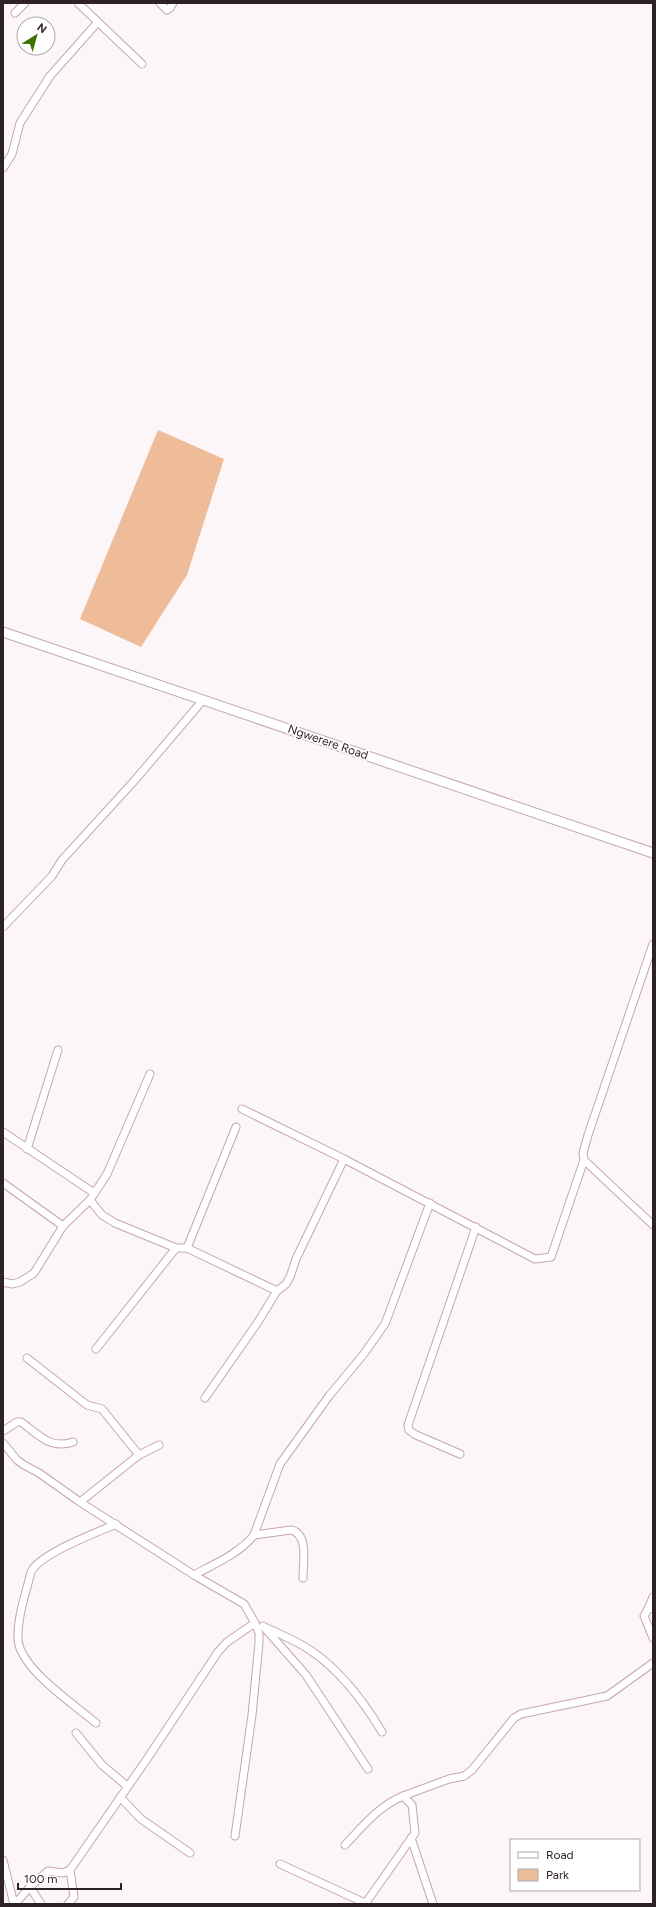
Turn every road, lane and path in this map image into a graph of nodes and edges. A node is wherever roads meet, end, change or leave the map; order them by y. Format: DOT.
graph roads {
  1 [pos="25,3"];
  2 [pos="78,3"];
  3 [pos="160,3"];
  4 [pos="173,3"];
  5 [pos="15,13"];
  6 [pos="97,23"];
  7 [pos="142,64"];
  8 [pos="3,168"];
  9 [pos="3,632"];
  10 [pos="203,700"];
  11 [pos="653,853"];
  12 [pos="3,927"];
  13 [pos="653,944"];
  14 [pos="58,1050"];
  15 [pos="150,1074"];
  16 [pos="242,1109"];
  17 [pos="236,1127"];
  18 [pos="3,1132"];
  19 [pos="27,1148"];
  20 [pos="344,1159"];
  21 [pos="584,1160"];
  22 [pos="3,1183"];
  23 [pos="94,1193"];
  24 [pos="90,1200"];
  25 [pos="430,1202"];
  26 [pos="653,1225"];
  27 [pos="63,1226"];
  28 [pos="476,1227"];
  29 [pos="176,1248"];
  30 [pos="187,1248"];
  31 [pos="4,1285"];
  32 [pos="277,1291"];
  33 [pos="96,1350"];
  34 [pos="27,1358"];
  35 [pos="205,1398"];
  36 [pos="3,1431"];
  37 [pos="73,1442"];
  38 [pos="3,1443"];
  39 [pos="159,1445"];
  40 [pos="460,1454"];
  41 [pos="140,1455"];
  42 [pos="80,1502"];
  43 [pos="116,1524"];
  44 [pos="254,1535"];
  45 [pos="194,1576"];
  46 [pos="303,1578"];
  47 [pos="653,1597"];
  48 [pos="650,1609"];
  49 [pos="255,1622"];
  50 [pos="263,1626"];
  51 [pos="653,1638"];
  52 [pos="653,1663"];
  53 [pos="96,1723"];
  54 [pos="382,1732"];
  55 [pos="76,1733"];
  56 [pos="368,1769"];
  57 [pos="127,1786"];
  58 [pos="403,1796"];
  59 [pos="120,1797"];
  60 [pos="235,1836"];
  61 [pos="411,1838"];
  62 [pos="346,1845"];
  63 [pos="190,1853"];
  64 [pos="3,1860"];
  65 [pos="280,1864"];
  66 [pos="70,1870"];
  67 [pos="30,1887"];
  68 [pos="14,1904"];
  69 [pos="41,1904"];
  70 [pos="68,1904"];
  71 [pos="365,1904"];
  72 [pos="433,1904"];
  1 -- 5 [label="street"];
  2 -- 6 [label="street"];
  3 -- 4 [label="street"];
  6 -- 7 [label="street"];
  6 -- 8 [label="street"];
  9 -- 10 [label="main road, Ngwerere Road"];
  10 -- 11 [label="main road, Ngwerere Road"];
  10 -- 12 [label="street"];
  13 -- 21 [label="street"];
  14 -- 19 [label="street"];
  15 -- 23 [label="street"];
  16 -- 20 [label="street"];
  17 -- 30 [label="street"];
  18 -- 19 [label="street"];
  19 -- 23 [label="street"];
  20 -- 25 [label="street"];
  20 -- 32 [label="street"];
  21 -- 26 [label="street"];
  21 -- 28 [label="street"];
  22 -- 27 [label="street"];
  23 -- 24 [label="street"];
  24 -- 27 [label="street"];
  24 -- 29 [label="street"];
  25 -- 28 [label="street"];
  25 -- 44 [label="street"];
  27 -- 31 [label="street"];
  28 -- 40 [label="street"];
  29 -- 30 [label="street"];
  29 -- 33 [label="street"];
  30 -- 32 [label="street"];
  32 -- 35 [label="street"];
  34 -- 41 [label="street"];
  36 -- 37 [label="street"];
  38 -- 42 [label="street"];
  39 -- 41 [label="street"];
  41 -- 42 [label="street"];
  42 -- 43 [label="street"];
  43 -- 45 [label="street"];
  43 -- 53 [label="street"];
  44 -- 45 [label="street"];
  44 -- 46 [label="street"];
  45 -- 49 [label="street"];
  47 -- 48 [label="street"];
  48 -- 51 [label="street"];
  49 -- 50 [label="street"];
  49 -- 57 [label="street"];
  49 -- 60 [label="street"];
  50 -- 54 [label="street"];
  50 -- 56 [label="street"];
  52 -- 58 [label="street"];
  55 -- 57 [label="street"];
  57 -- 59 [label="street"];
  58 -- 61 [label="street"];
  58 -- 62 [label="street"];
  59 -- 63 [label="street"];
  59 -- 66 [label="street"];
  61 -- 71 [label="street"];
  61 -- 72 [label="street"];
  64 -- 68 [label="street"];
  65 -- 71 [label="street"];
  66 -- 67 [label="street"];
  66 -- 70 [label="street"];
  67 -- 68 [label="street"];
  67 -- 69 [label="street"];
}
